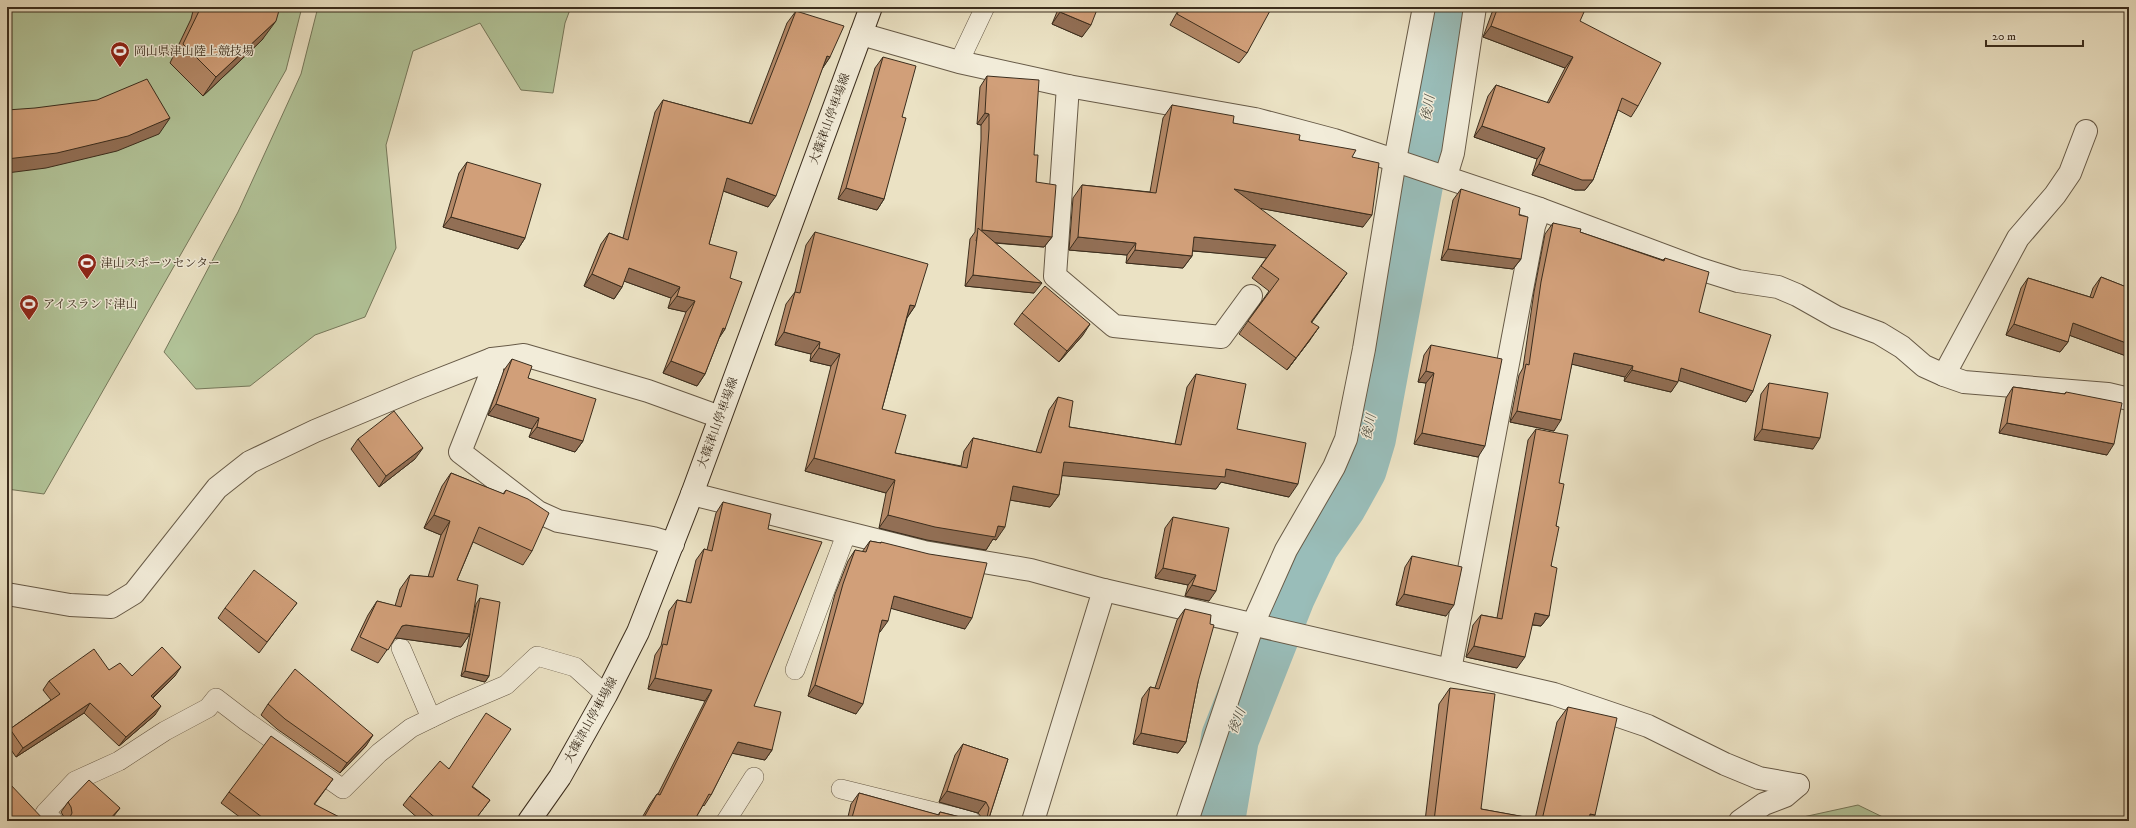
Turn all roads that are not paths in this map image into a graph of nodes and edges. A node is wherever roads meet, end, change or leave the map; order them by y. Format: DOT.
graph roads {
  1 [pos="871,7"];
  2 [pos="985,7"];
  3 [pos="1424,7"];
  4 [pos="1475,7"];
  5 [pos="861,34"];
  6 [pos="959,62"];
  7 [pos="1068,86"];
  8 [pos="2086,131"];
  9 [pos="1400,162"];
  10 [pos="1436,173"];
  11 [pos="1540,208"];
  12 [pos="1251,296"];
  13 [pos="492,360"];
  14 [pos="1944,375"];
  15 [pos="2129,399"];
  16 [pos="720,417"];
  17 [pos="692,494"];
  18 [pos="847,532"];
  19 [pos="673,544"];
  20 [pos="1104,590"];
  21 [pos="7,594"];
  22 [pos="1259,626"];
  23 [pos="402,648"];
  24 [pos="795,670"];
  25 [pos="1450,670"];
  26 [pos="606,695"];
  27 [pos="431,718"];
  28 [pos="754,777"];
  29 [pos="841,789"];
  30 [pos="54,821"];
  31 [pos="529,821"];
  32 [pos="726,821"];
  33 [pos="971,821"];
  34 [pos="1033,821"];
  35 [pos="1187,821"];
  36 [pos="1740,821"];
  1 -- 5 [label="street, 大篠津山停車場線"];
  2 -- 6 [label="lane"];
  3 -- 9 [label="street"];
  4 -- 10 [label="street"];
  5 -- 6 [label="street"];
  5 -- 16 [label="street, 大篠津山停車場線"];
  6 -- 7 [label="street"];
  7 -- 9 [label="street"];
  7 -- 12 [label="street"];
  8 -- 14 [label="street"];
  9 -- 10 [label="street"];
  9 -- 22 [label="street"];
  10 -- 11 [label="street"];
  11 -- 14 [label="street"];
  11 -- 25 [label="street"];
  13 -- 16 [label="street"];
  13 -- 19 [label="street"];
  13 -- 21 [label="street"];
  14 -- 15 [label="street"];
  16 -- 17 [label="street, 大篠津山停車場線"];
  17 -- 18 [label="street"];
  17 -- 19 [label="street, 大篠津山停車場線"];
  18 -- 20 [label="street"];
  18 -- 24 [label="lane"];
  19 -- 26 [label="street, 大篠津山停車場線"];
  20 -- 22 [label="street"];
  20 -- 34 [label="street"];
  22 -- 25 [label="street"];
  22 -- 35 [label="street"];
  23 -- 27 [label="lane"];
  25 -- 36 [label="street"];
  26 -- 27 [label="lane"];
  26 -- 31 [label="street, 大篠津山停車場線"];
  27 -- 30 [label="lane"];
  28 -- 32 [label="lane"];
  29 -- 33 [label="lane"];
}
